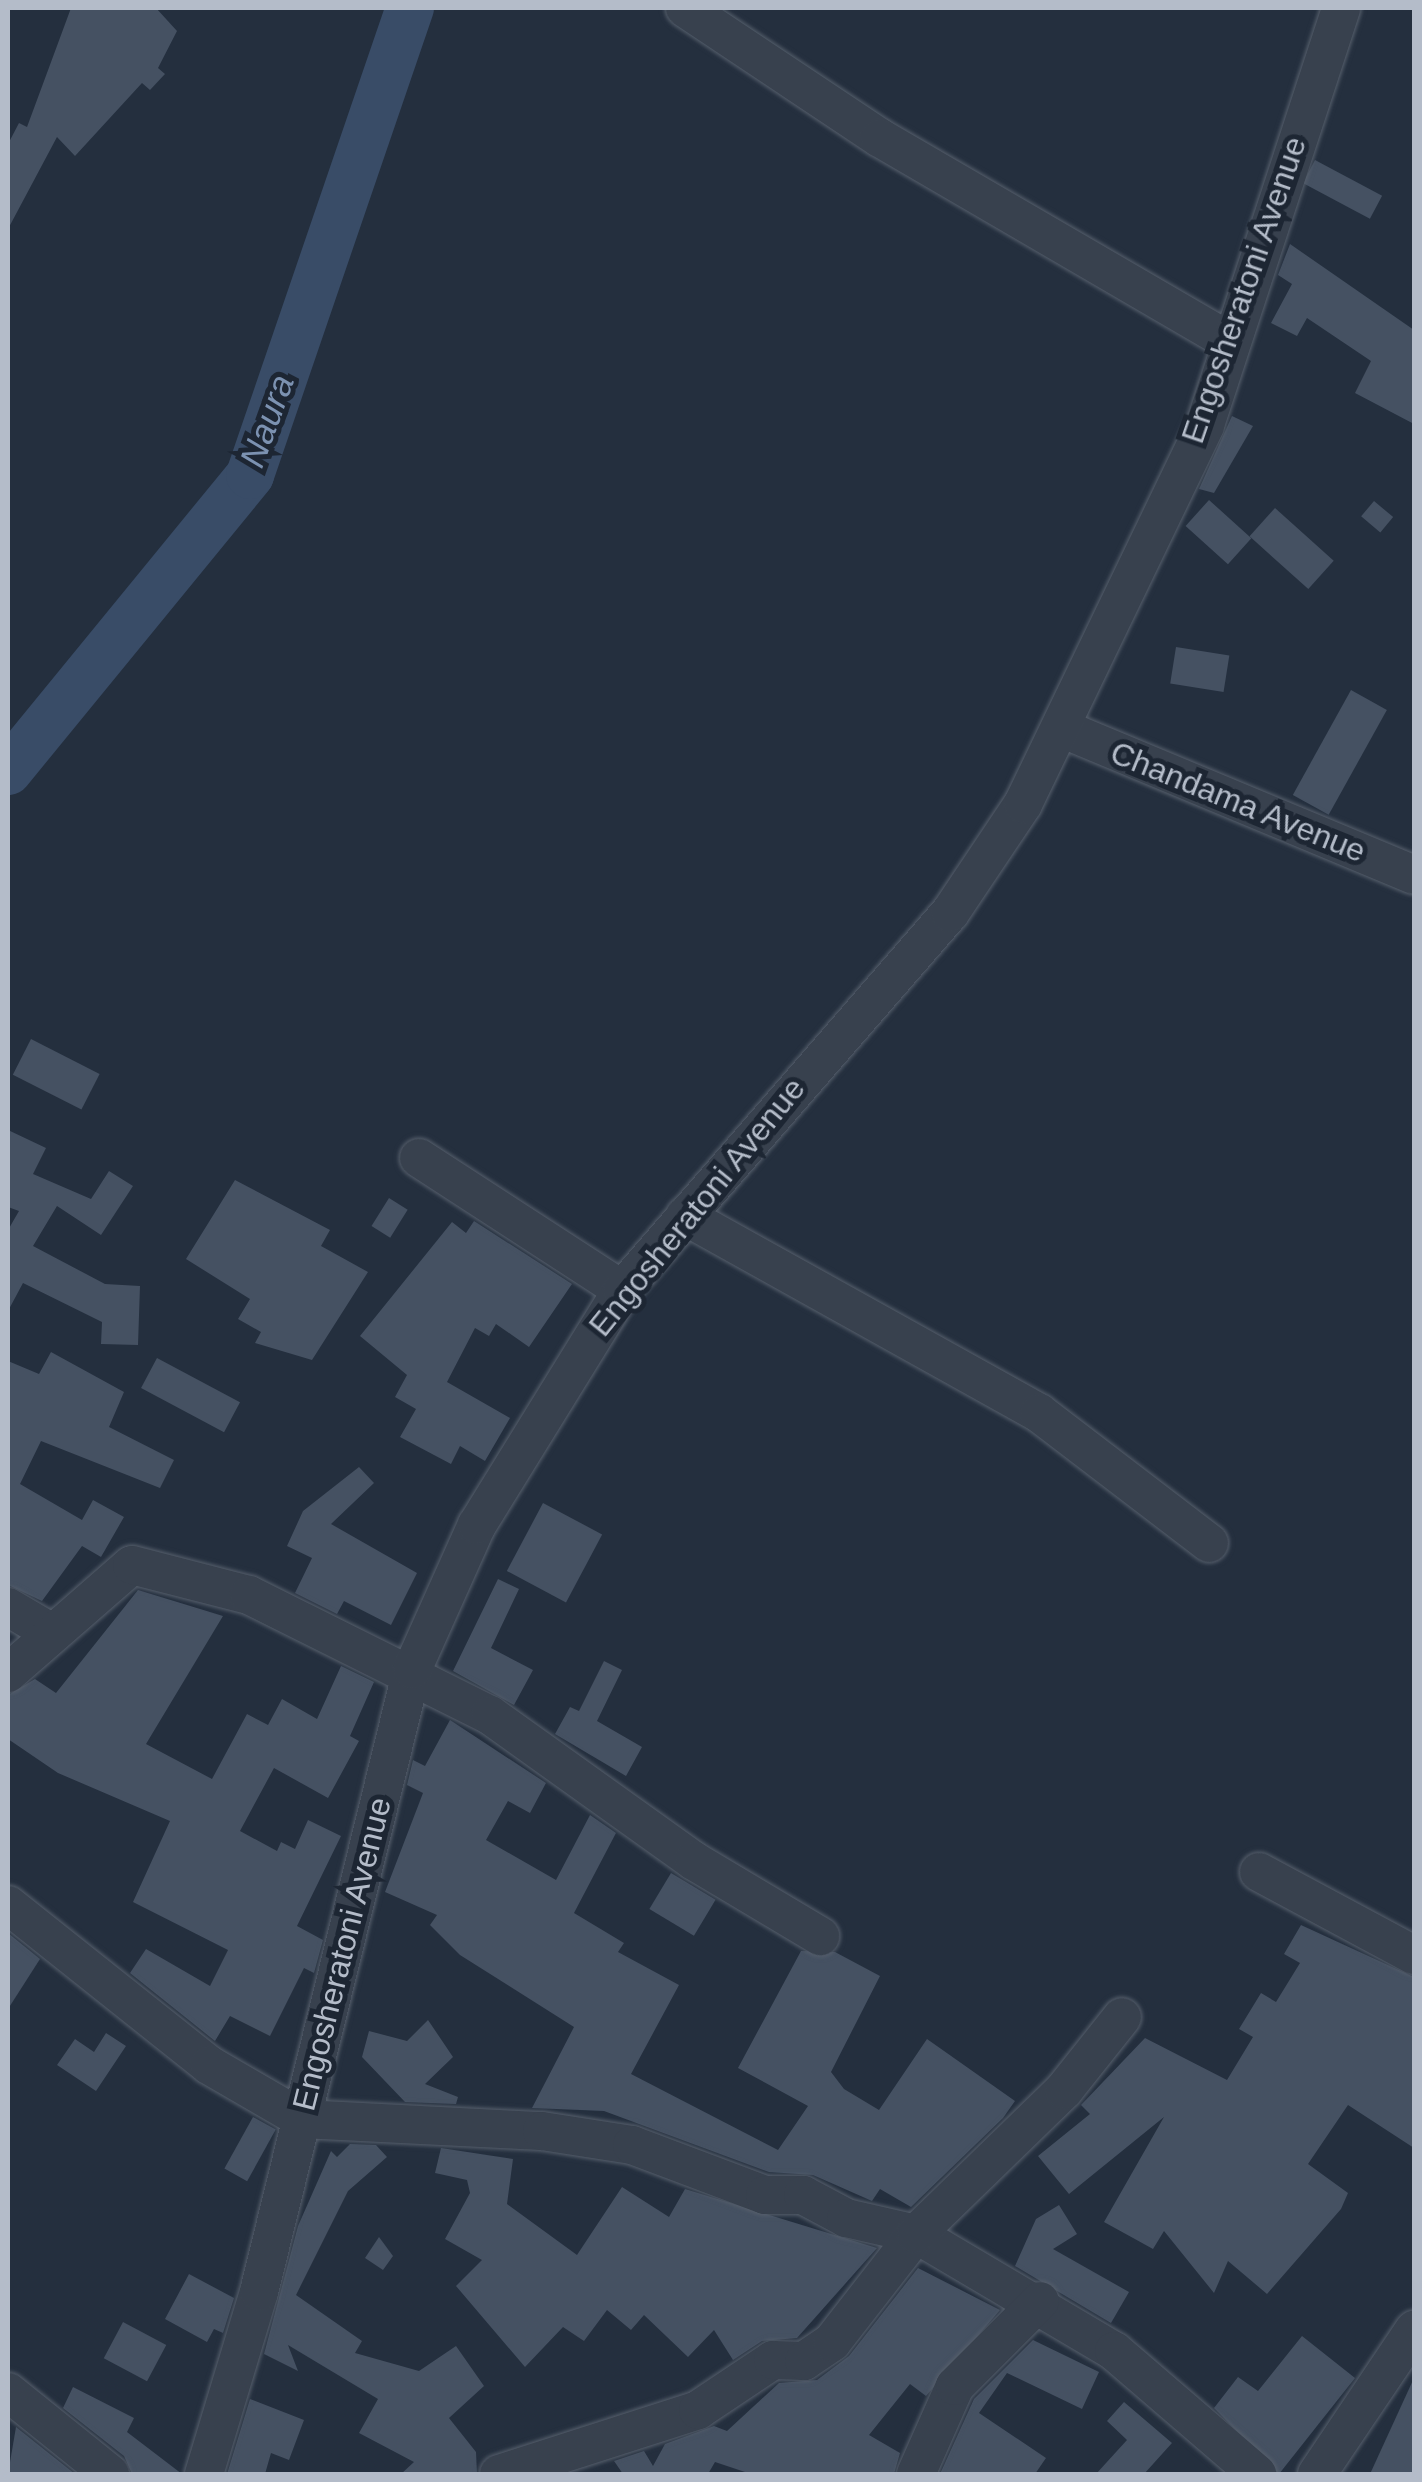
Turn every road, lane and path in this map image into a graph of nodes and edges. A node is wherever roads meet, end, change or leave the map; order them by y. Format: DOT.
graph roads {
  1 [pos="685,8"];
  2 [pos="1341,8"];
  3 [pos="1227,340"];
  4 [pos="1061,728"];
  5 [pos="1414,875"];
  6 [pos="420,1158"];
  7 [pos="685,1216"];
  8 [pos="622,1290"];
  9 [pos="1209,1543"];
  10 [pos="8,1607"];
  11 [pos="47,1630"];
  12 [pos="412,1670"];
  13 [pos="8,1672"];
  14 [pos="1258,1872"];
  15 [pos="8,1904"];
  16 [pos="820,1936"];
  17 [pos="1414,1955"];
  18 [pos="1122,2016"];
  19 [pos="302,2119"];
  20 [pos="916,2234"];
  21 [pos="1040,2301"];
  22 [pos="1414,2330"];
  23 [pos="8,2392"];
  24 [pos="110,2474"];
  25 [pos="204,2474"];
  26 [pos="498,2474"];
  27 [pos="916,2474"];
  28 [pos="1256,2474"];
  29 [pos="1317,2474"];
  1 -- 3 [label="street"];
  2 -- 3 [label="street, Engosheratoni Avenue"];
  3 -- 4 [label="street, Engosheratoni Avenue"];
  4 -- 5 [label="street, Chandama Avenue"];
  4 -- 7 [label="street, Engosheratoni Avenue"];
  6 -- 8 [label="street"];
  7 -- 8 [label="street, Engosheratoni Avenue"];
  7 -- 9 [label="street"];
  8 -- 12 [label="street, Engosheratoni Avenue"];
  10 -- 11 [label="street"];
  11 -- 12 [label="street"];
  11 -- 13 [label="street"];
  12 -- 16 [label="street"];
  12 -- 19 [label="street, Engosheratoni Avenue"];
  14 -- 17 [label="street"];
  15 -- 19 [label="street"];
  18 -- 20 [label="street"];
  19 -- 20 [label="street"];
  19 -- 25 [label="street, Engosheratoni Avenue"];
  20 -- 21 [label="street"];
  20 -- 26 [label="street"];
  21 -- 27 [label="street"];
  21 -- 28 [label="street"];
  22 -- 29 [label="street"];
  23 -- 24 [label="street"];
}
